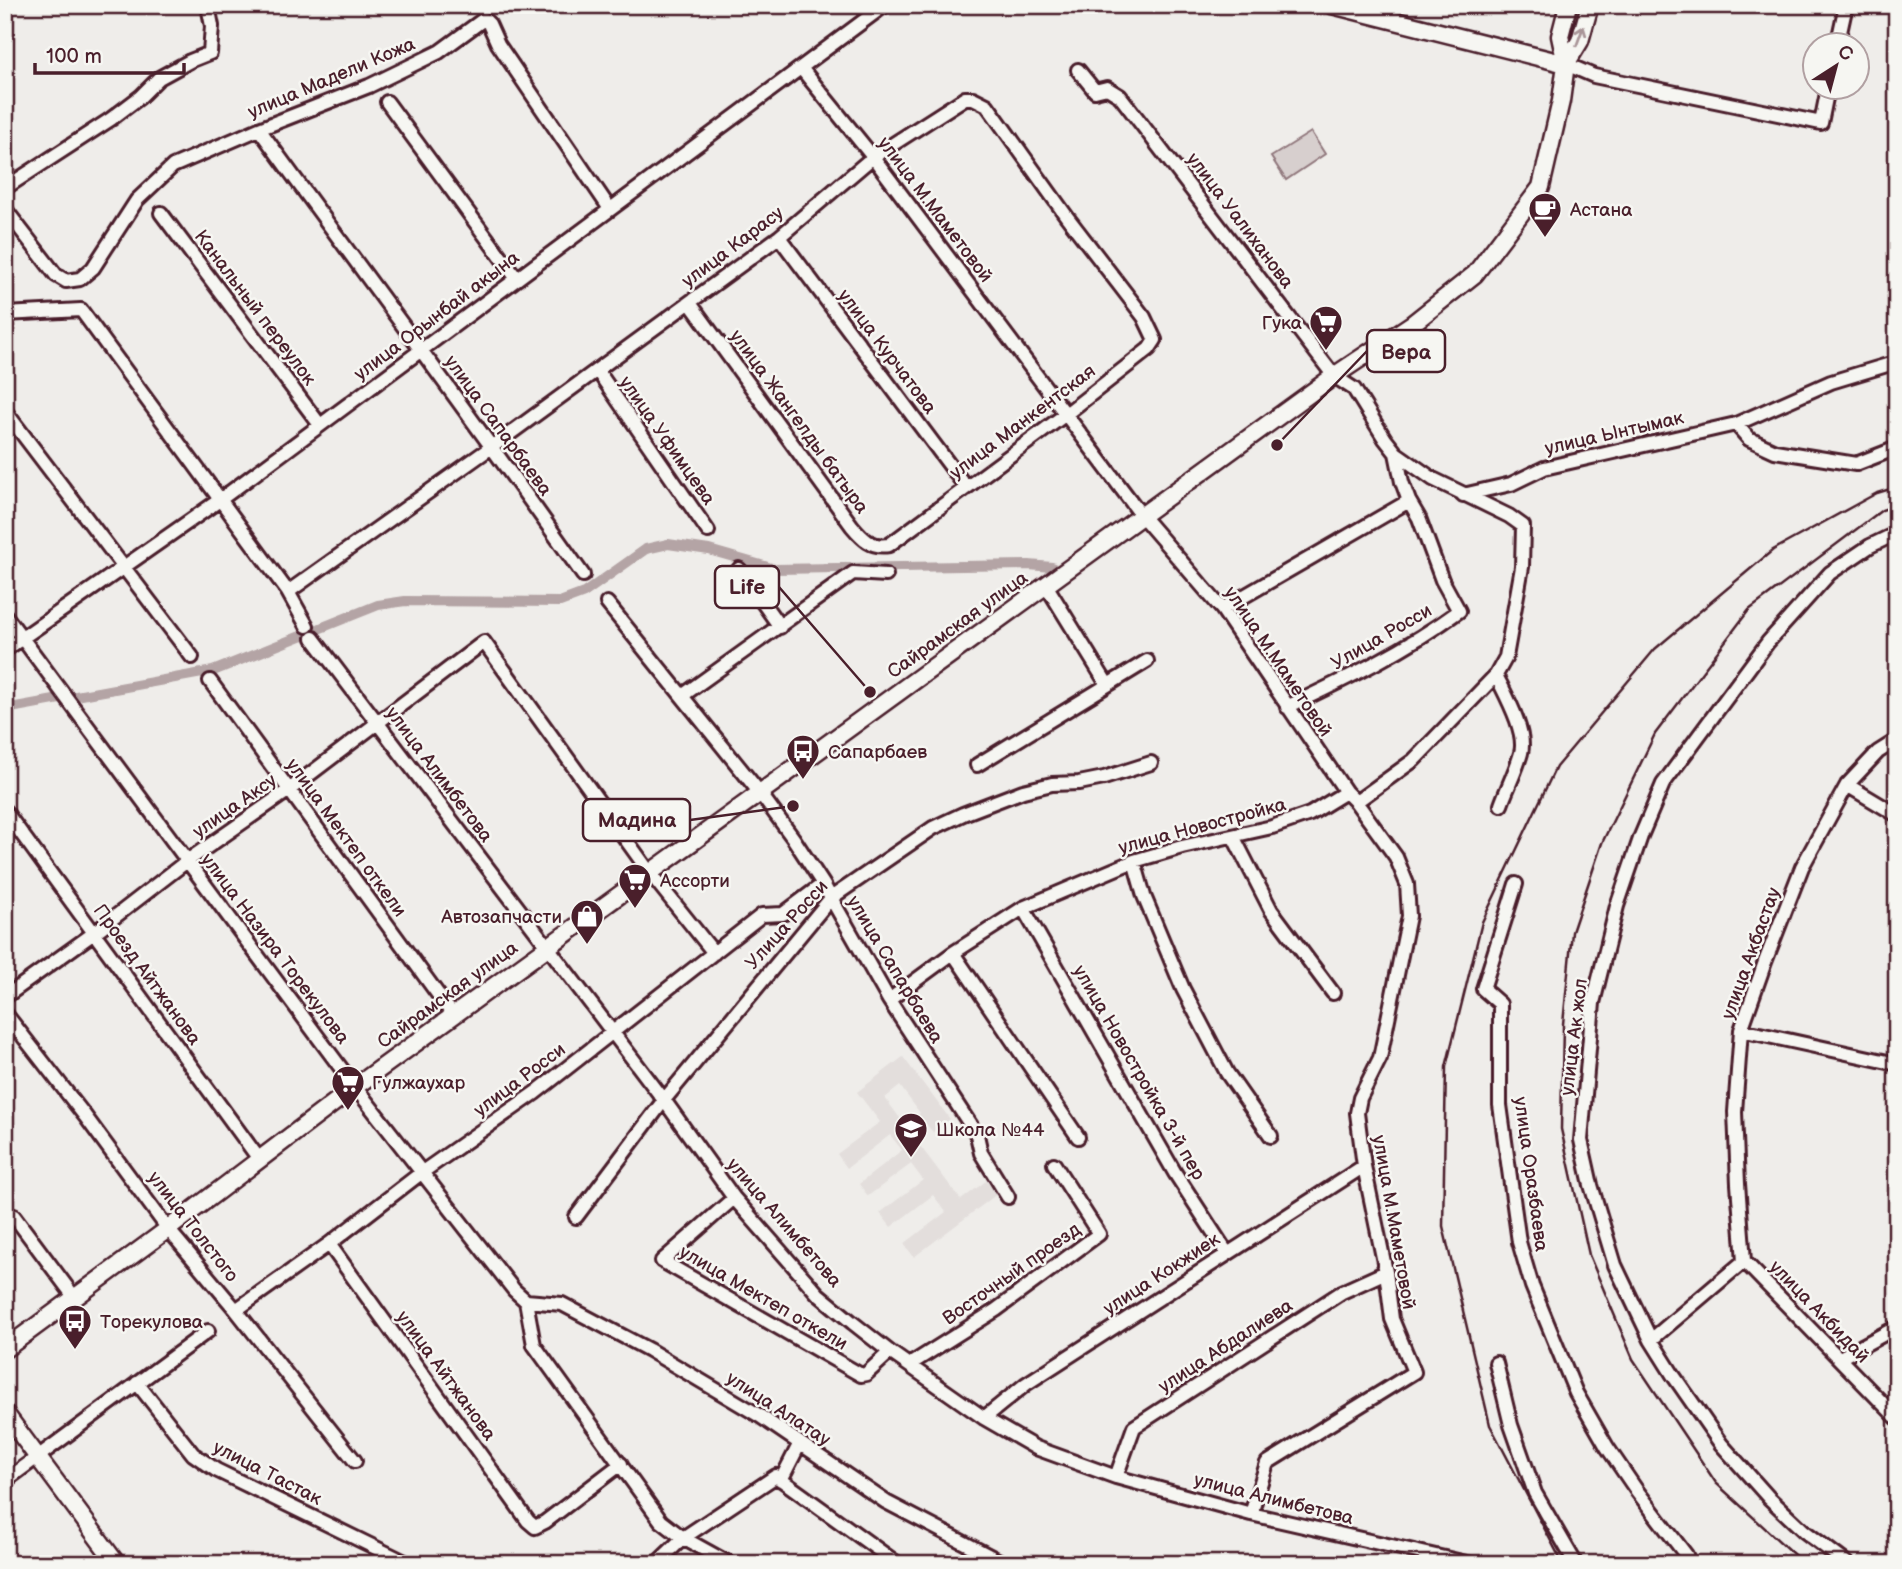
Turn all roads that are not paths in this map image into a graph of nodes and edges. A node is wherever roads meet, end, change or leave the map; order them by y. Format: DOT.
graph roads {
  1 [pos="213,5"];
  2 [pos="488,5"];
  3 [pos="885,5"];
  4 [pos="1332,5"];
  5 [pos="1567,5"];
  6 [pos="1590,5"];
  7 [pos="1846,5"];
  8 [pos="487,19"];
  9 [pos="1840,32"];
  10 [pos="1566,64"];
  11 [pos="801,68"];
  12 [pos="1078,70"];
  13 [pos="387,102"];
  14 [pos="1825,102"];
  15 [pos="259,129"];
  16 [pos="873,158"];
  17 [pos="5,188"];
  18 [pos="5,209"];
  19 [pos="610,209"];
  20 [pos="161,213"];
  21 [pos="779,237"];
  22 [pos="517,279"];
  23 [pos="690,303"];
  24 [pos="5,314"];
  25 [pos="1144,317"];
  26 [pos="420,351"];
  27 [pos="1897,362"];
  28 [pos="597,370"];
  29 [pos="1334,376"];
  30 [pos="5,411"];
  31 [pos="1066,414"];
  32 [pos="1736,424"];
  33 [pos="320,425"];
  34 [pos="493,446"];
  35 [pos="1897,448"];
  36 [pos="1396,453"];
  37 [pos="966,487"];
  38 [pos="1463,495"];
  39 [pos="221,499"];
  40 [pos="1409,501"];
  41 [pos="1142,516"];
  42 [pos="708,531"];
  43 [pos="1897,533"];
  44 [pos="888,545"];
  45 [pos="124,567"];
  46 [pos="739,569"];
  47 [pos="583,575"];
  48 [pos="887,575"];
  49 [pos="1046,586"];
  50 [pos="288,592"];
  51 [pos="607,603"];
  52 [pos="1222,609"];
  53 [pos="5,615"];
  54 [pos="780,627"];
  55 [pos="22,638"];
  56 [pos="5,650"];
  57 [pos="192,657"];
  58 [pos="1147,661"];
  59 [pos="1496,675"];
  60 [pos="210,681"];
  61 [pos="1107,684"];
  62 [pos="682,696"];
  63 [pos="1287,707"];
  64 [pos="377,723"];
  65 [pos="1897,740"];
  66 [pos="1151,763"];
  67 [pos="977,765"];
  68 [pos="1847,785"];
  69 [pos="289,790"];
  70 [pos="1346,792"];
  71 [pos="760,793"];
  72 [pos="1356,802"];
  73 [pos="1501,805"];
  74 [pos="5,811"];
  75 [pos="1897,815"];
  76 [pos="1233,836"];
  77 [pos="187,861"];
  78 [pos="1134,861"];
  79 [pos="650,873"];
  80 [pos="822,884"];
  81 [pos="1516,884"];
  82 [pos="831,898"];
  83 [pos="1023,908"];
  84 [pos="94,933"];
  85 [pos="546,947"];
  86 [pos="713,953"];
  87 [pos="953,953"];
  88 [pos="1333,993"];
  89 [pos="5,997"];
  90 [pos="889,999"];
  91 [pos="5,1013"];
  92 [pos="453,1015"];
  93 [pos="1741,1030"];
  94 [pos="612,1032"];
  95 [pos="1897,1064"];
  96 [pos="355,1087"];
  97 [pos="664,1100"];
  98 [pos="1271,1136"];
  99 [pos="1078,1137"];
  100 [pos="259,1158"];
  101 [pos="1054,1164"];
  102 [pos="1364,1166"];
  103 [pos="421,1173"];
  104 [pos="734,1198"];
  105 [pos="1008,1198"];
  106 [pos="14,1216"];
  107 [pos="576,1217"];
  108 [pos="169,1230"];
  109 [pos="329,1244"];
  110 [pos="1227,1253"];
  111 [pos="1744,1261"];
  112 [pos="1386,1272"];
  113 [pos="75,1298"];
  114 [pos="526,1301"];
  115 [pos="236,1310"];
  116 [pos="1897,1327"];
  117 [pos="208,1331"];
  118 [pos="1651,1340"];
  119 [pos="5,1349"];
  120 [pos="890,1352"];
  121 [pos="1840,1358"];
  122 [pos="1496,1363"];
  123 [pos="909,1365"];
  124 [pos="137,1383"];
  125 [pos="5,1413"];
  126 [pos="1897,1418"];
  127 [pos="984,1419"];
  128 [pos="800,1443"];
  129 [pos="38,1457"];
  130 [pos="355,1461"];
  131 [pos="621,1464"];
  132 [pos="1116,1477"];
  133 [pos="778,1478"];
  134 [pos="5,1481"];
  135 [pos="1251,1514"];
  136 [pos="682,1538"];
  137 [pos="117,1564"];
  138 [pos="409,1564"];
  139 [pos="656,1564"];
  140 [pos="730,1564"];
  141 [pos="898,1564"];
  142 [pos="1005,1564"];
  143 [pos="1471,1564"];
  144 [pos="1576,1564"];
  145 [pos="1689,1564"];
  146 [pos="1848,1564"];
  1 -- 17 [label="street"];
  2 -- 8 [label="street"];
  3 -- 11 [label="street, улица Орынбай акына"];
  4 -- 10 [label="main road"];
  5 -- 10 [label="main road"];
  10 -- 6 [label="main road, one-way"];
  7 -- 9 [label="street"];
  8 -- 15 [label="street, улица Мадели Кожа"];
  8 -- 19 [label="street"];
  10 -- 14 [label="street"];
  10 -- 29 [label="main road, Сайрамская улица"];
  11 -- 16 [label="street, улица М.Маметовой"];
  11 -- 19 [label="street, улица Орынбай акына"];
  12 -- 29 [label="street, улица Уалиханова"];
  13 -- 22 [label="street"];
  15 -- 18 [label="street, улица Мадели Кожа"];
  15 -- 26 [label="street, улица Сапарбаева"];
  16 -- 21 [label="street, улица Карасу"];
  16 -- 25 [label="street, улица Карасу"];
  16 -- 31 [label="street, улица М.Маметовой"];
  19 -- 22 [label="street, улица Орынбай акына"];
  20 -- 33 [label="street, Канальный переулок"];
  21 -- 23 [label="street, улица Карасу"];
  21 -- 37 [label="street, улица Курчатова"];
  22 -- 26 [label="street, улица Орынбай акына"];
  23 -- 28 [label="street, улица Карасу"];
  23 -- 44 [label="street, улица Жангелды батыра"];
  24 -- 39 [label="street, улица Алимбетова"];
  25 -- 31 [label="street, улица Манкентская"];
  26 -- 33 [label="street, улица Орынбай акына"];
  26 -- 34 [label="street, улица Сапарбаева"];
  27 -- 32 [label="street, улица Ынтымак"];
  28 -- 34 [label="street, улица Карасу"];
  28 -- 42 [label="street, улица Уфимцева"];
  29 -- 36 [label="street, улица Уалиханова"];
  29 -- 41 [label="main road, Сайрамская улица"];
  30 -- 45 [label="street"];
  31 -- 37 [label="street, улица Манкентская"];
  31 -- 41 [label="street, улица М.Маметовой"];
  32 -- 35 [label="street"];
  32 -- 38 [label="street, улица Ынтымак"];
  33 -- 39 [label="street, улица Орынбай акына"];
  34 -- 47 [label="street, улица Сапарбаева"];
  34 -- 50 [label="street, улица Карасу"];
  36 -- 38 [label="street, улица Уалиханова"];
  36 -- 40 [label="street, Улица Росси"];
  37 -- 44 [label="street, улица Манкентская"];
  38 -- 59 [label="street, улица Уалиханова"];
  39 -- 45 [label="street, улица Орынбай акына"];
  39 -- 50 [label="street, улица Алимбетова"];
  40 -- 52 [label="street"];
  40 -- 63 [label="street, Улица Росси"];
  41 -- 49 [label="main road, Сайрамская улица"];
  41 -- 52 [label="street, улица М.Маметовой"];
  43 -- 118 [label="street, улица Ак жол"];
  45 -- 55 [label="street, улица Орынбай акына"];
  45 -- 57 [label="street"];
  46 -- 54 [label="street"];
  48 -- 54 [label="street"];
  49 -- 61 [label="street"];
  49 -- 71 [label="main road, Сайрамская улица"];
  50 -- 64 [label="street, улица Алимбетова"];
  51 -- 62 [label="street, улица Сапарбаева"];
  52 -- 63 [label="street, улица М.Маметовой"];
  53 -- 55 [label="street, улица Назира Торекулова"];
  54 -- 62 [label="street"];
  55 -- 56 [label="street, улица Орынбай акына"];
  55 -- 77 [label="street, улица Назира Торекулова"];
  58 -- 61 [label="street"];
  59 -- 72 [label="street, улица Уалиханова"];
  59 -- 73 [label="street"];
  60 -- 69 [label="street, улица Мектеп откели"];
  61 -- 67 [label="street"];
  62 -- 71 [label="street, улица Сапарбаева"];
  63 -- 70 [label="street, улица М.Маметовой"];
  64 -- 69 [label="street, улица Аксу"];
  64 -- 79 [label="street, улица Аксу"];
  64 -- 85 [label="street, улица Алимбетова"];
  65 -- 68 [label="street, улица Акбастау"];
  66 -- 82 [label="street, Улица Росси"];
  68 -- 75 [label="street"];
  68 -- 93 [label="street, улица Акбастау"];
  69 -- 77 [label="street, улица Аксу"];
  69 -- 92 [label="street, улица Мектеп откели"];
  70 -- 72 [label="street, улица М.Маметовой"];
  70 -- 76 [label="street, улица Новостройка"];
  71 -- 79 [label="main road, Сайрамская улица"];
  71 -- 80 [label="street, улица Сапарбаева"];
  72 -- 102 [label="street, улица М.Маметовой"];
  74 -- 84 [label="street, Проезд Айтжанова"];
  76 -- 78 [label="street, улица Новостройка"];
  76 -- 88 [label="street"];
  77 -- 84 [label="street, улица Аксу"];
  77 -- 96 [label="street, улица Назира Торекулова"];
  78 -- 83 [label="street, улица Новостройка"];
  78 -- 98 [label="street"];
  79 -- 85 [label="main road, Сайрамская улица"];
  79 -- 86 [label="street"];
  80 -- 82 [label="street, улица Сапарбаева"];
  80 -- 86 [label="street, улица Росси"];
  81 -- 145 [label="street, улица Оразбаева"];
  82 -- 90 [label="street, улица Сапарбаева"];
  82 -- 97 [label="street, Улица Росси"];
  83 -- 87 [label="street, улица Новостройка"];
  83 -- 110 [label="street, улица Новостройка 3-й пер"];
  84 -- 89 [label="street, улица Аксу"];
  84 -- 100 [label="street, Проезд Айтжанова"];
  85 -- 92 [label="main road, Сайрамская улица"];
  85 -- 94 [label="street, улица Алимбетова"];
  86 -- 94 [label="street, улица Росси"];
  87 -- 90 [label="street, улица Новостройка"];
  87 -- 99 [label="street"];
  90 -- 105 [label="street, улица Сапарбаева"];
  91 -- 108 [label="street, улица Толстого"];
  92 -- 96 [label="main road, Сайрамская улица"];
  93 -- 95 [label="street"];
  93 -- 111 [label="street, улица Акбастау"];
  94 -- 97 [label="street, улица Алимбетова"];
  94 -- 103 [label="street, улица Росси"];
  96 -- 100 [label="main road, Сайрамская улица"];
  96 -- 103 [label="street, улица Назира Торекулова"];
  97 -- 104 [label="street, улица Алимбетова"];
  97 -- 107 [label="street, Улица Росси"];
  100 -- 108 [label="main road, Сайрамская улица"];
  101 -- 123 [label="street, Восточный проезд"];
  102 -- 110 [label="street, улица Кокжиек"];
  102 -- 112 [label="street, улица М.Маметовой"];
  103 -- 109 [label="street, улица Росси"];
  103 -- 114 [label="street, улица Назира Торекулова"];
  104 -- 120 [label="street, улица Алимбетова"];
  104 -- 120 [label="street, улица Мектеп откели"];
  106 -- 113 [label="street"];
  108 -- 113 [label="main road, Сайрамская улица"];
  108 -- 115 [label="street, улица Толстого"];
  109 -- 115 [label="street, улица Росси"];
  109 -- 131 [label="street, улица Айтжанова"];
  110 -- 127 [label="street, улица Кокжиек"];
  111 -- 118 [label="street"];
  111 -- 121 [label="street, улица Акбидай"];
  112 -- 132 [label="street, улица Абдалиева"];
  112 -- 135 [label="street, улица М.Маметовой"];
  113 -- 119 [label="main road, Сайрамская улица"];
  114 -- 128 [label="street, улица Алатау"];
  114 -- 131 [label="street"];
  115 -- 130 [label="street, улица Толстого"];
  116 -- 121 [label="street"];
  117 -- 124 [label="street"];
  118 -- 146 [label="street, улица Ак жол"];
  120 -- 123 [label="street, улица Алимбетова"];
  121 -- 126 [label="street, улица Акбидай"];
  122 -- 144 [label="street"];
  123 -- 127 [label="street, улица Алимбетова"];
  124 -- 129 [label="street"];
  124 -- 138 [label="street, улица Тастак"];
  125 -- 129 [label="main road"];
  127 -- 132 [label="street, улица Алимбетова"];
  128 -- 133 [label="street"];
  128 -- 142 [label="street, улица Алатау"];
  129 -- 134 [label="street"];
  129 -- 137 [label="main road"];
  131 -- 136 [label="street"];
  132 -- 135 [label="street, улица Алимбетова"];
  133 -- 136 [label="street"];
  133 -- 141 [label="street"];
  135 -- 143 [label="street, улица Алимбетова"];
  136 -- 139 [label="street"];
  136 -- 140 [label="street"];
}
